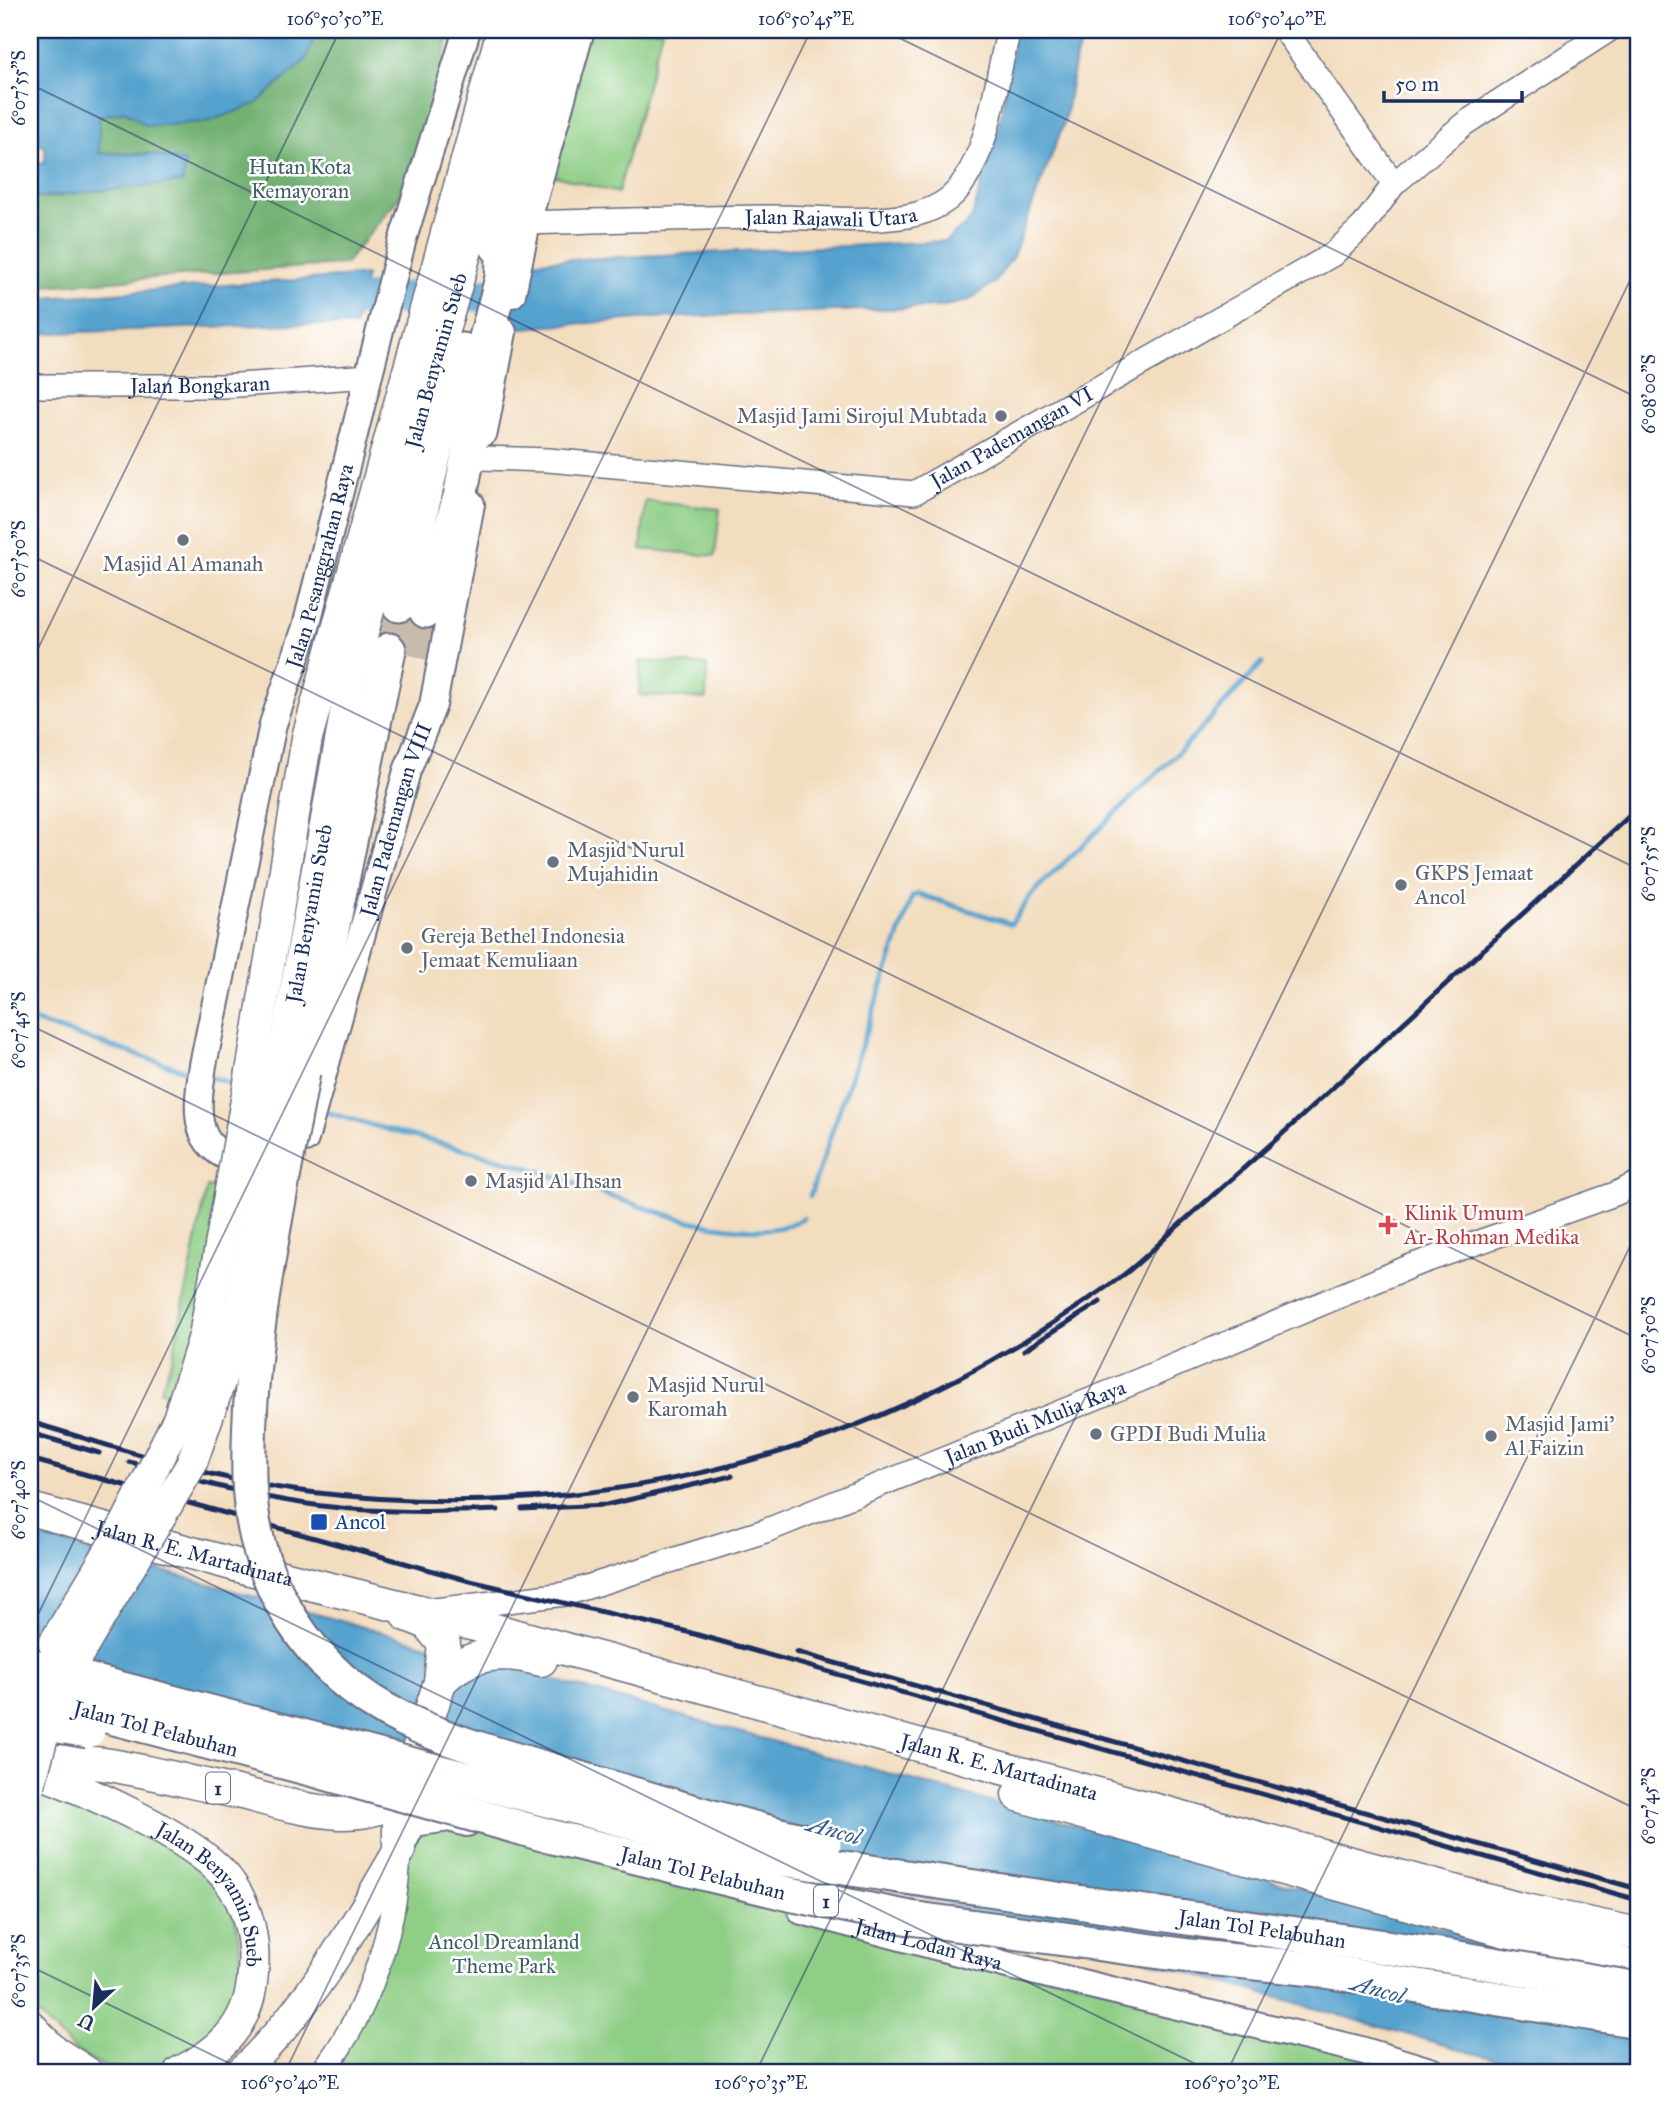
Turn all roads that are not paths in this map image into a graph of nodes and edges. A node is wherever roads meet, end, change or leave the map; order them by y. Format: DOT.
graph roads {
  1 [pos="467,30"];
  2 [pos="502,30"];
  3 [pos="530,30"];
  4 [pos="551,30"];
  5 [pos="581,30"];
  6 [pos="1009,30"];
  7 [pos="1285,30"];
  8 [pos="1609,30"];
  9 [pos="1394,184"];
  10 [pos="495,245"];
  11 [pos="481,292"];
  12 [pos="500,345"];
  13 [pos="370,376"];
  14 [pos="474,382"];
  15 [pos="30,386"];
  16 [pos="468,448"];
  17 [pos="447,471"];
  18 [pos="419,521"];
  19 [pos="400,653"];
  20 [pos="265,1073"];
  21 [pos="197,1107"];
  22 [pos="1638,1183"];
  23 [pos="30,1509"];
  24 [pos="428,1623"];
  25 [pos="54,1643"];
  26 [pos="30,1665"];
  27 [pos="440,1682"];
  28 [pos="30,1688"];
  29 [pos="30,1696"];
  30 [pos="30,1721"];
  31 [pos="30,1760"];
  32 [pos="30,1769"];
  33 [pos="318,1771"];
  34 [pos="30,1784"];
  35 [pos="403,1792"];
  36 [pos="399,1850"];
  37 [pos="1094,1902"];
  38 [pos="1638,1934"];
  39 [pos="1638,1968"];
  40 [pos="1638,1989"];
  41 [pos="1638,2021"];
  42 [pos="30,2025"];
  43 [pos="30,2068"];
  44 [pos="34,2072"];
  45 [pos="87,2072"];
  46 [pos="179,2072"];
  47 [pos="241,2072"];
  48 [pos="322,2072"];
  49 [pos="1433,2072"];
  1 -- 13 [label="main road, Jalan Pesanggrahan Raya"];
  2 -- 10 [label="main road, Jalan Benyamin Sueb"];
  3 -- 10 [label="main road, Jalan Benyamin Sueb"];
  4 -- 10 [label="highway"];
  5 -- 10 [label="main road"];
  6 -- 10 [label="street, Jalan Rajawali Utara"];
  7 -- 9 [label="street"];
  8 -- 9 [label="street, Jalan Pademangan VI"];
  9 -- 16 [label="street, Jalan Pademangan VI"];
  10 -- 12 [label="main road, Jalan Benyamin Sueb"];
  10 -- 14 [label="highway"];
  10 -- 20 [label="main road, Jalan Benyamin Sueb"];
  10 -- 20 [label="main road, Jalan Benyamin Sueb"];
  11 -- 18 [label="highway"];
  12 -- 16 [label="main road, Jalan Pademangan VIII"];
  13 -- 15 [label="street, Jalan Bongkaran"];
  13 -- 21 [label="main road, Jalan Pesanggrahan Raya"];
  14 -- 16 [label="highway"];
  14 -- 18 [label="highway"];
  16 -- 21 [label="main road, Jalan Pademangan VIII"];
  17 -- 18 [label="highway"];
  19 -- 37 [label="highway, bridge"];
  20 -- 25 [label="main road, Jalan Benyamin Sueb, bridge"];
  20 -- 34 [label="main road, Jalan Benyamin Sueb, bridge"];
  22 -- 24 [label="street, Jalan Budi Mulia Raya"];
  23 -- 24 [label="highway, Jalan R. E. Martadinata"];
  24 -- 27 [label="highway"];
  24 -- 38 [label="highway, Jalan R. E. Martadinata"];
  25 -- 28 [label="highway"];
  26 -- 37 [label="highway, Jalan Tol Pelabuhan / 1, bridge"];
  27 -- 35 [label="highway, bridge"];
  27 -- 39 [label="highway, Jalan R. E. Martadinata"];
  29 -- 33 [label="highway, Jalan Tol Pelabuhan / 1, bridge"];
  30 -- 33 [label="highway, bridge"];
  31 -- 35 [label="highway, 1"];
  32 -- 46 [label="main road, Jalan Benyamin Sueb"];
  33 -- 41 [label="highway, Jalan Tol Pelabuhan / 1, bridge"];
  35 -- 36 [label="highway"];
  36 -- 47 [label="main road"];
  36 -- 48 [label="street"];
  36 -- 49 [label="main road, Jalan Lodan Raya"];
  37 -- 40 [label="highway, Jalan Tol Pelabuhan / 1, bridge"];
  42 -- 45 [label="main road"];
  43 -- 44 [label="main road"];
}
